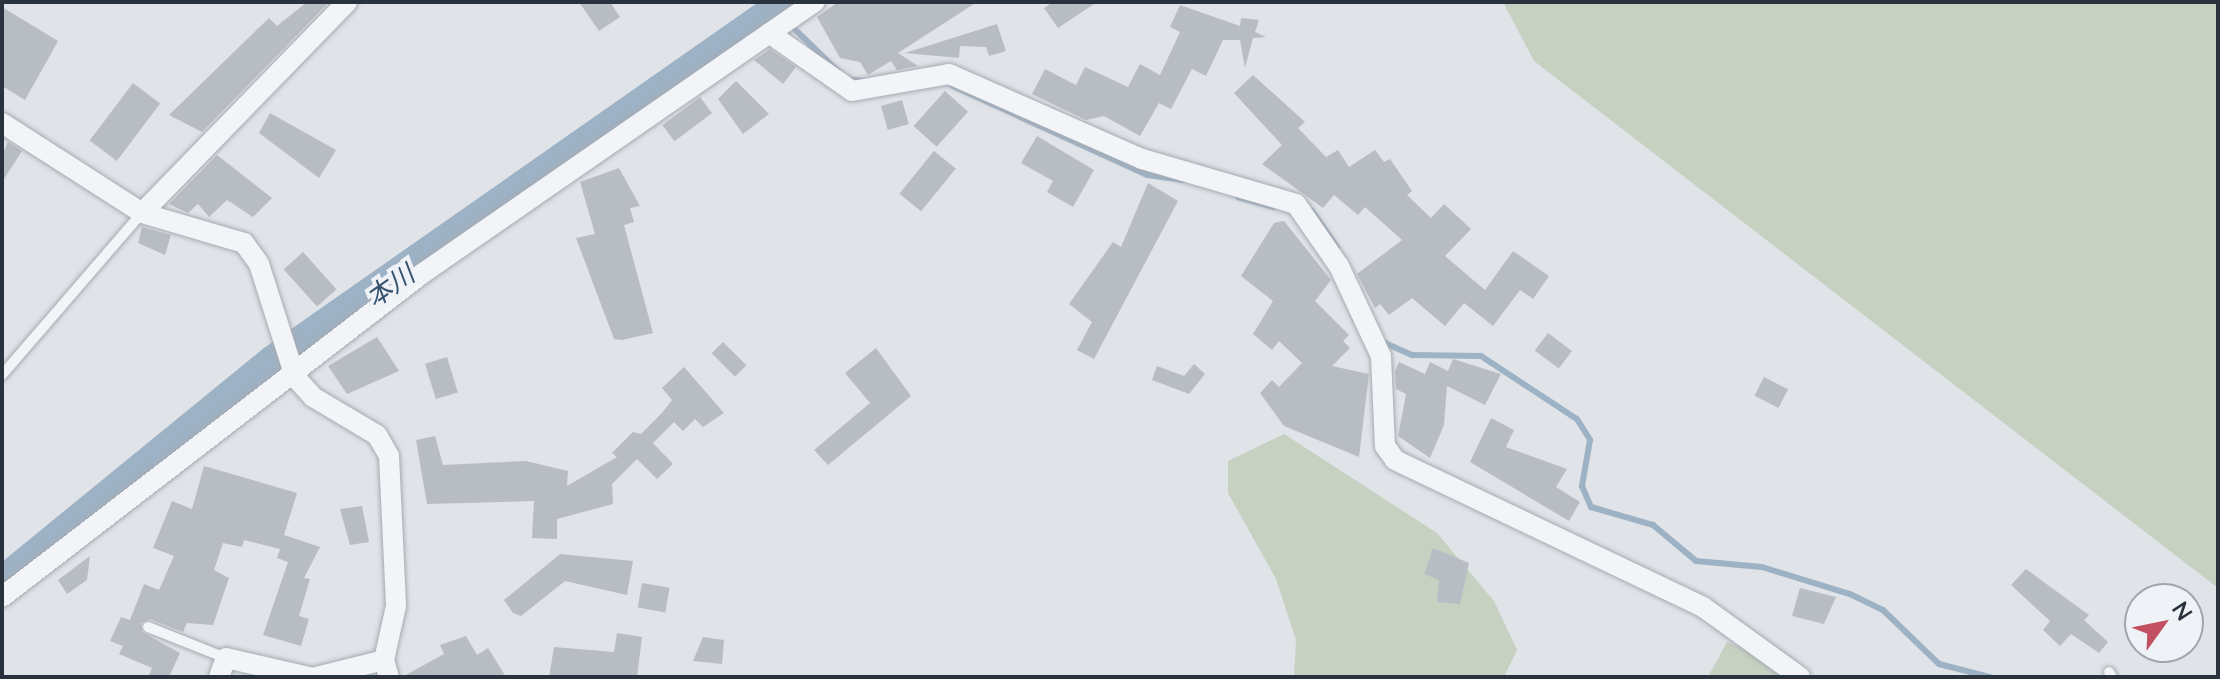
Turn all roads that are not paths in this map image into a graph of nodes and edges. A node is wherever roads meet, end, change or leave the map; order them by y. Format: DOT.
graph roads {
  1 [pos="347,2"];
  2 [pos="815,2"];
  3 [pos="780,24"];
  4 [pos="2,123"];
  5 [pos="142,213"];
  6 [pos="290,363"];
  7 [pos="2,375"];
  8 [pos="2,597"];
  9 [pos="148,627"];
  10 [pos="223,667"];
  11 [pos="386,669"];
  12 [pos="309,677"];
  13 [pos="316,677"];
  14 [pos="1800,677"];
  1 -- 5 [label="street"];
  2 -- 3 [label="street"];
  3 -- 6 [label="street"];
  3 -- 14 [label="street"];
  4 -- 5 [label="street"];
  5 -- 6 [label="street"];
  5 -- 7 [label="lane"];
  6 -- 8 [label="street"];
  6 -- 11 [label="street"];
  9 -- 10 [label="lane"];
  10 -- 12 [label="street"];
  11 -- 13 [label="street"];
}
